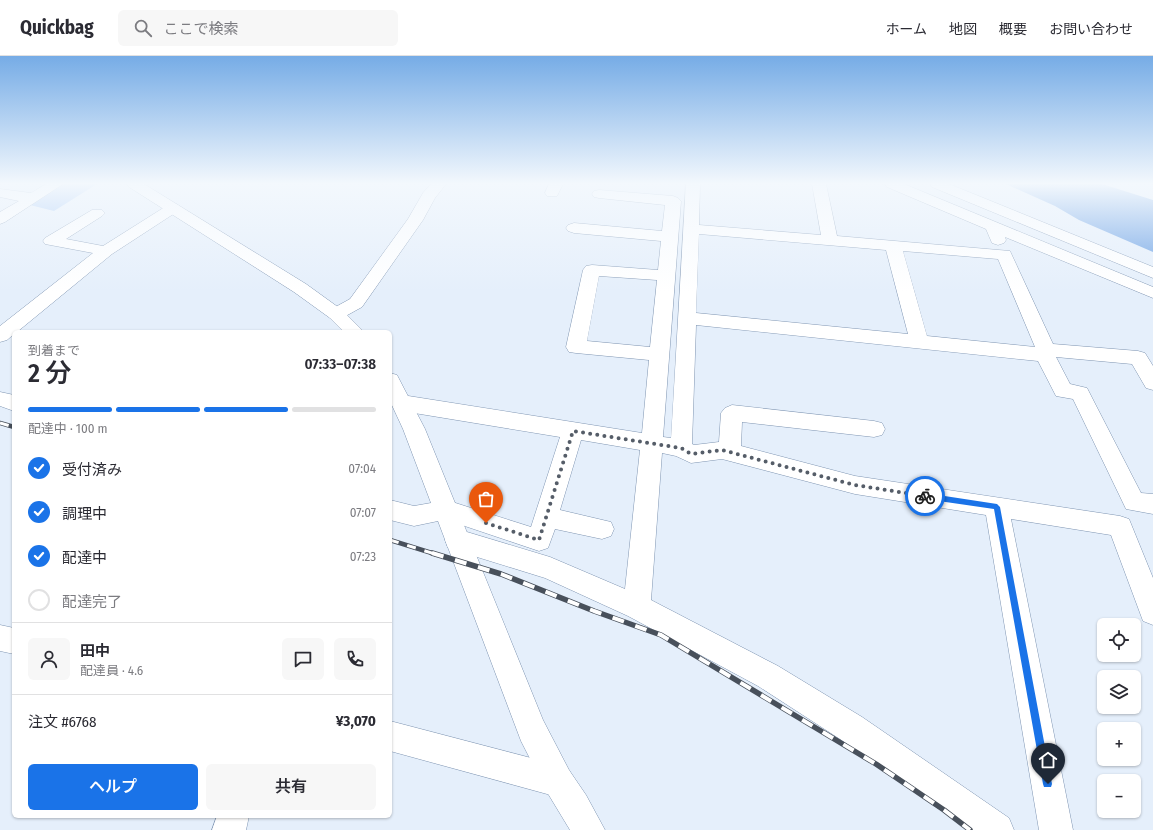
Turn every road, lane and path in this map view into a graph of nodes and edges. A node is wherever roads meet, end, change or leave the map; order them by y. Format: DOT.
graph roads {
  1 [pos="85,220"];
  2 [pos="154,220"];
  3 [pos="192,220"];
  4 [pos="415,220"];
  5 [pos="671,220"];
  6 [pos="691,220"];
  7 [pos="826,220"];
  8 [pos="979,220"];
  9 [pos="1025,220"];
  10 [pos="993,226"];
  11 [pos="574,228"];
  12 [pos="691,229"];
  13 [pos="670,237"];
  14 [pos="830,241"];
  15 [pos="893,246"];
  16 [pos="106,251"];
  17 [pos="1004,255"];
  18 [pos="1153,273"];
  19 [pos="666,276"];
  20 [pos="1153,293"];
  21 [pos="336,314"];
  22 [pos="687,318"];
  23 [pos="353,330"];
  24 [pos="0,336"];
  25 [pos="919,342"];
  26 [pos="1045,353"];
  27 [pos="659,354"];
  28 [pos="1153,383"];
  29 [pos="392,384"];
  30 [pos="0,399"];
  31 [pos="12,402"];
  32 [pos="402,403"];
  33 [pos="874,429"];
  34 [pos="573,431"];
  35 [pos="650,443"];
  36 [pos="681,448"];
  37 [pos="722,450"];
  38 [pos="1153,504"];
  39 [pos="997,507"];
  40 [pos="392,510"];
  41 [pos="446,510"];
  42 [pos="546,517"];
  43 [pos="602,529"];
  44 [pos="457,540"];
  45 [pos="637,607"];
  46 [pos="1153,612"];
  47 [pos="0,638"];
  48 [pos="12,641"];
  49 [pos="392,737"];
  50 [pos="558,781"];
  51 [pos="232,818"];
  52 [pos="229,830"];
  53 [pos="588,830"];
  54 [pos="997,830"];
  55 [pos="1056,830"];
  1 -- 16 [label="street"];
  2 -- 16 [label="street"];
  3 -- 21 [label="street"];
  4 -- 21 [label="street"];
  5 -- 13 [label="street"];
  6 -- 12 [label="street"];
  7 -- 14 [label="street"];
  8 -- 10 [label="street"];
  9 -- 18 [label="street"];
  10 -- 17 [label="street"];
  10 -- 20 [label="street"];
  11 -- 13 [label="street"];
  12 -- 14 [label="street"];
  12 -- 22 [label="street"];
  13 -- 19 [label="street"];
  14 -- 15 [label="street"];
  15 -- 17 [label="street"];
  15 -- 25 [label="street"];
  16 -- 24 [label="street"];
  17 -- 26 [label="street"];
  19 -- 27 [label="street"];
  19 -- 27 [label="street"];
  21 -- 23 [label="street"];
  22 -- 25 [label="street"];
  22 -- 36 [label="street"];
  25 -- 26 [label="street"];
  26 -- 28 [label="street"];
  26 -- 38 [label="street"];
  27 -- 35 [label="street"];
  29 -- 32 [label="street"];
  30 -- 31 [label="street"];
  32 -- 34 [label="street"];
  32 -- 41 [label="street"];
  33 -- 37 [label="street"];
  34 -- 35 [label="street"];
  34 -- 42 [label="street"];
  35 -- 36 [label="street"];
  35 -- 45 [label="street"];
  36 -- 37 [label="street"];
  37 -- 39 [label="street"];
  39 -- 46 [label="street"];
  39 -- 55 [label="street"];
  40 -- 41 [label="street"];
  41 -- 42 [label="street"];
  41 -- 44 [label="street"];
  42 -- 43 [label="street"];
  44 -- 45 [label="street"];
  44 -- 50 [label="street"];
  45 -- 54 [label="street"];
  47 -- 48 [label="street"];
  49 -- 50 [label="street"];
  50 -- 53 [label="street"];
  51 -- 52 [label="street"];
}
